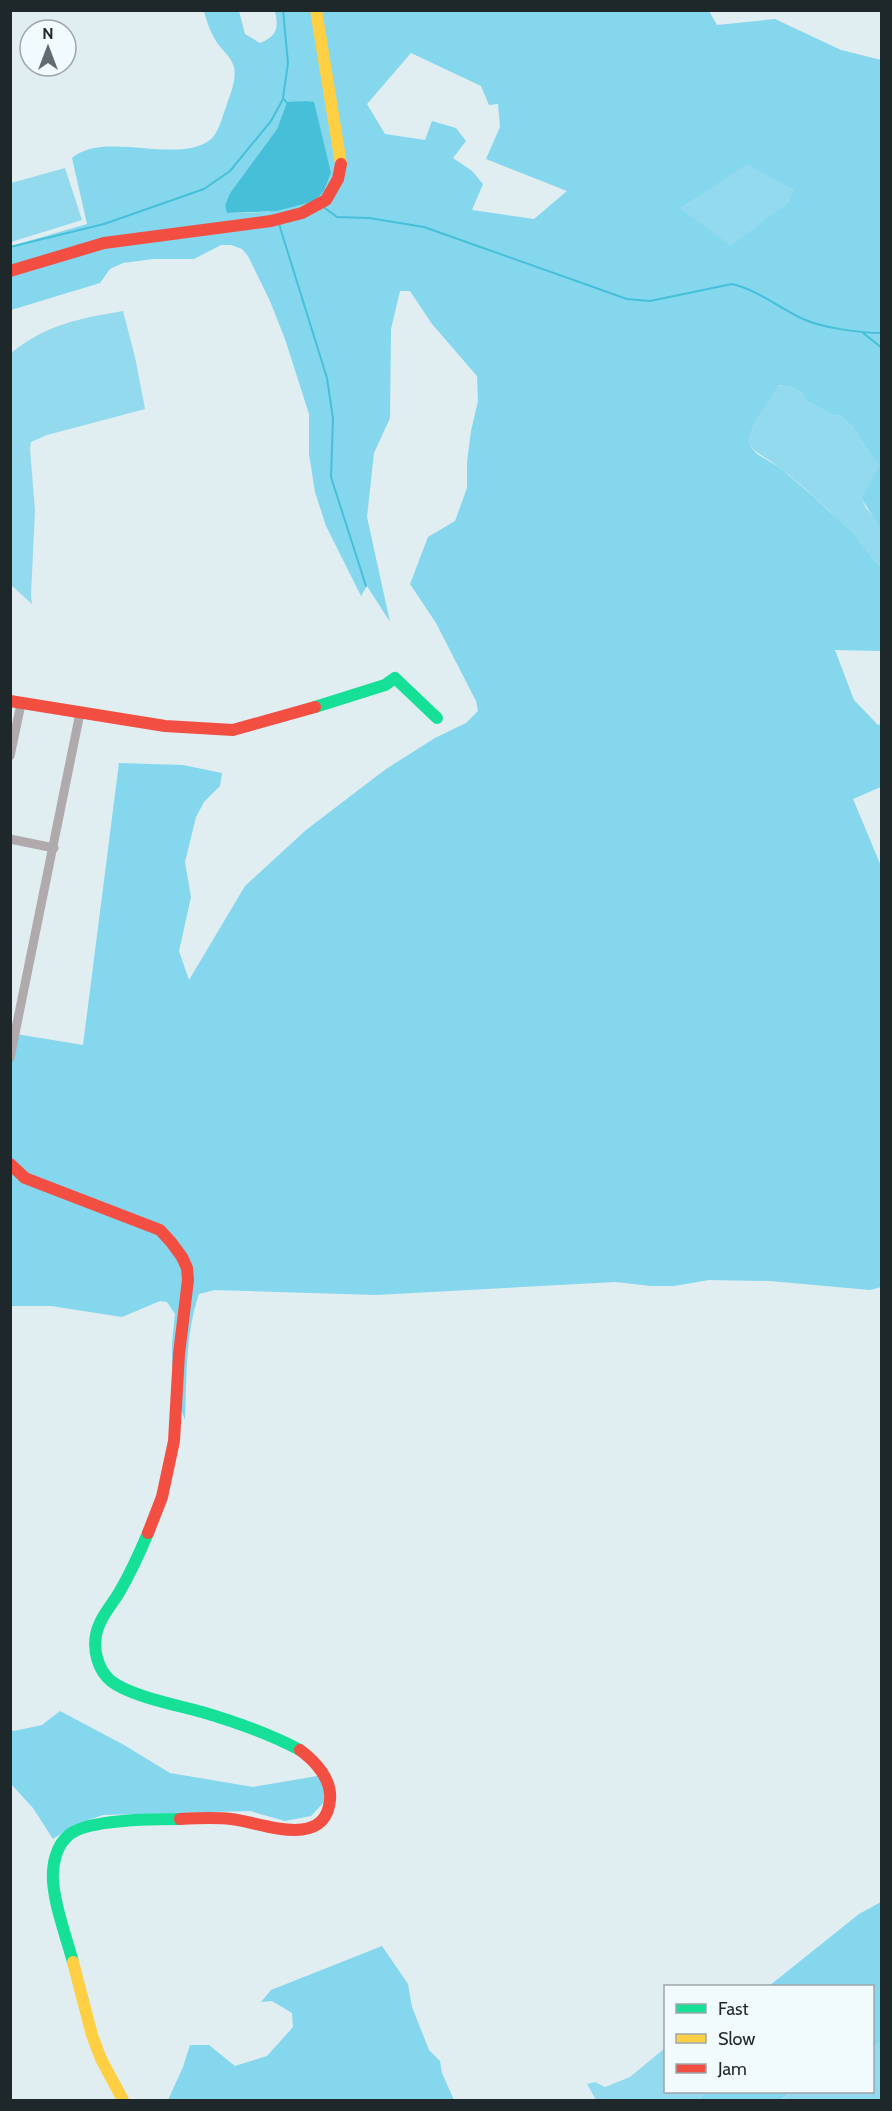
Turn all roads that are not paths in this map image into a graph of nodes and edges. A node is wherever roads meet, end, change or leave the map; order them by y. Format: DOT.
graph roads {
  1 [pos="316,10"];
  2 [pos="10,270"];
  3 [pos="16,702"];
  4 [pos="80,713"];
  5 [pos="437,718"];
  6 [pos="10,756"];
  7 [pos="10,840"];
  8 [pos="54,848"];
  9 [pos="10,1058"];
  10 [pos="10,1164"];
  11 [pos="123,2100"];
  1 -- 2 [label="street"];
  3 -- 4 [label="street"];
  3 -- 6 [label="street"];
  4 -- 5 [label="street"];
  4 -- 8 [label="street"];
  7 -- 8 [label="street"];
  8 -- 9 [label="street"];
  10 -- 11 [label="street"];
}
